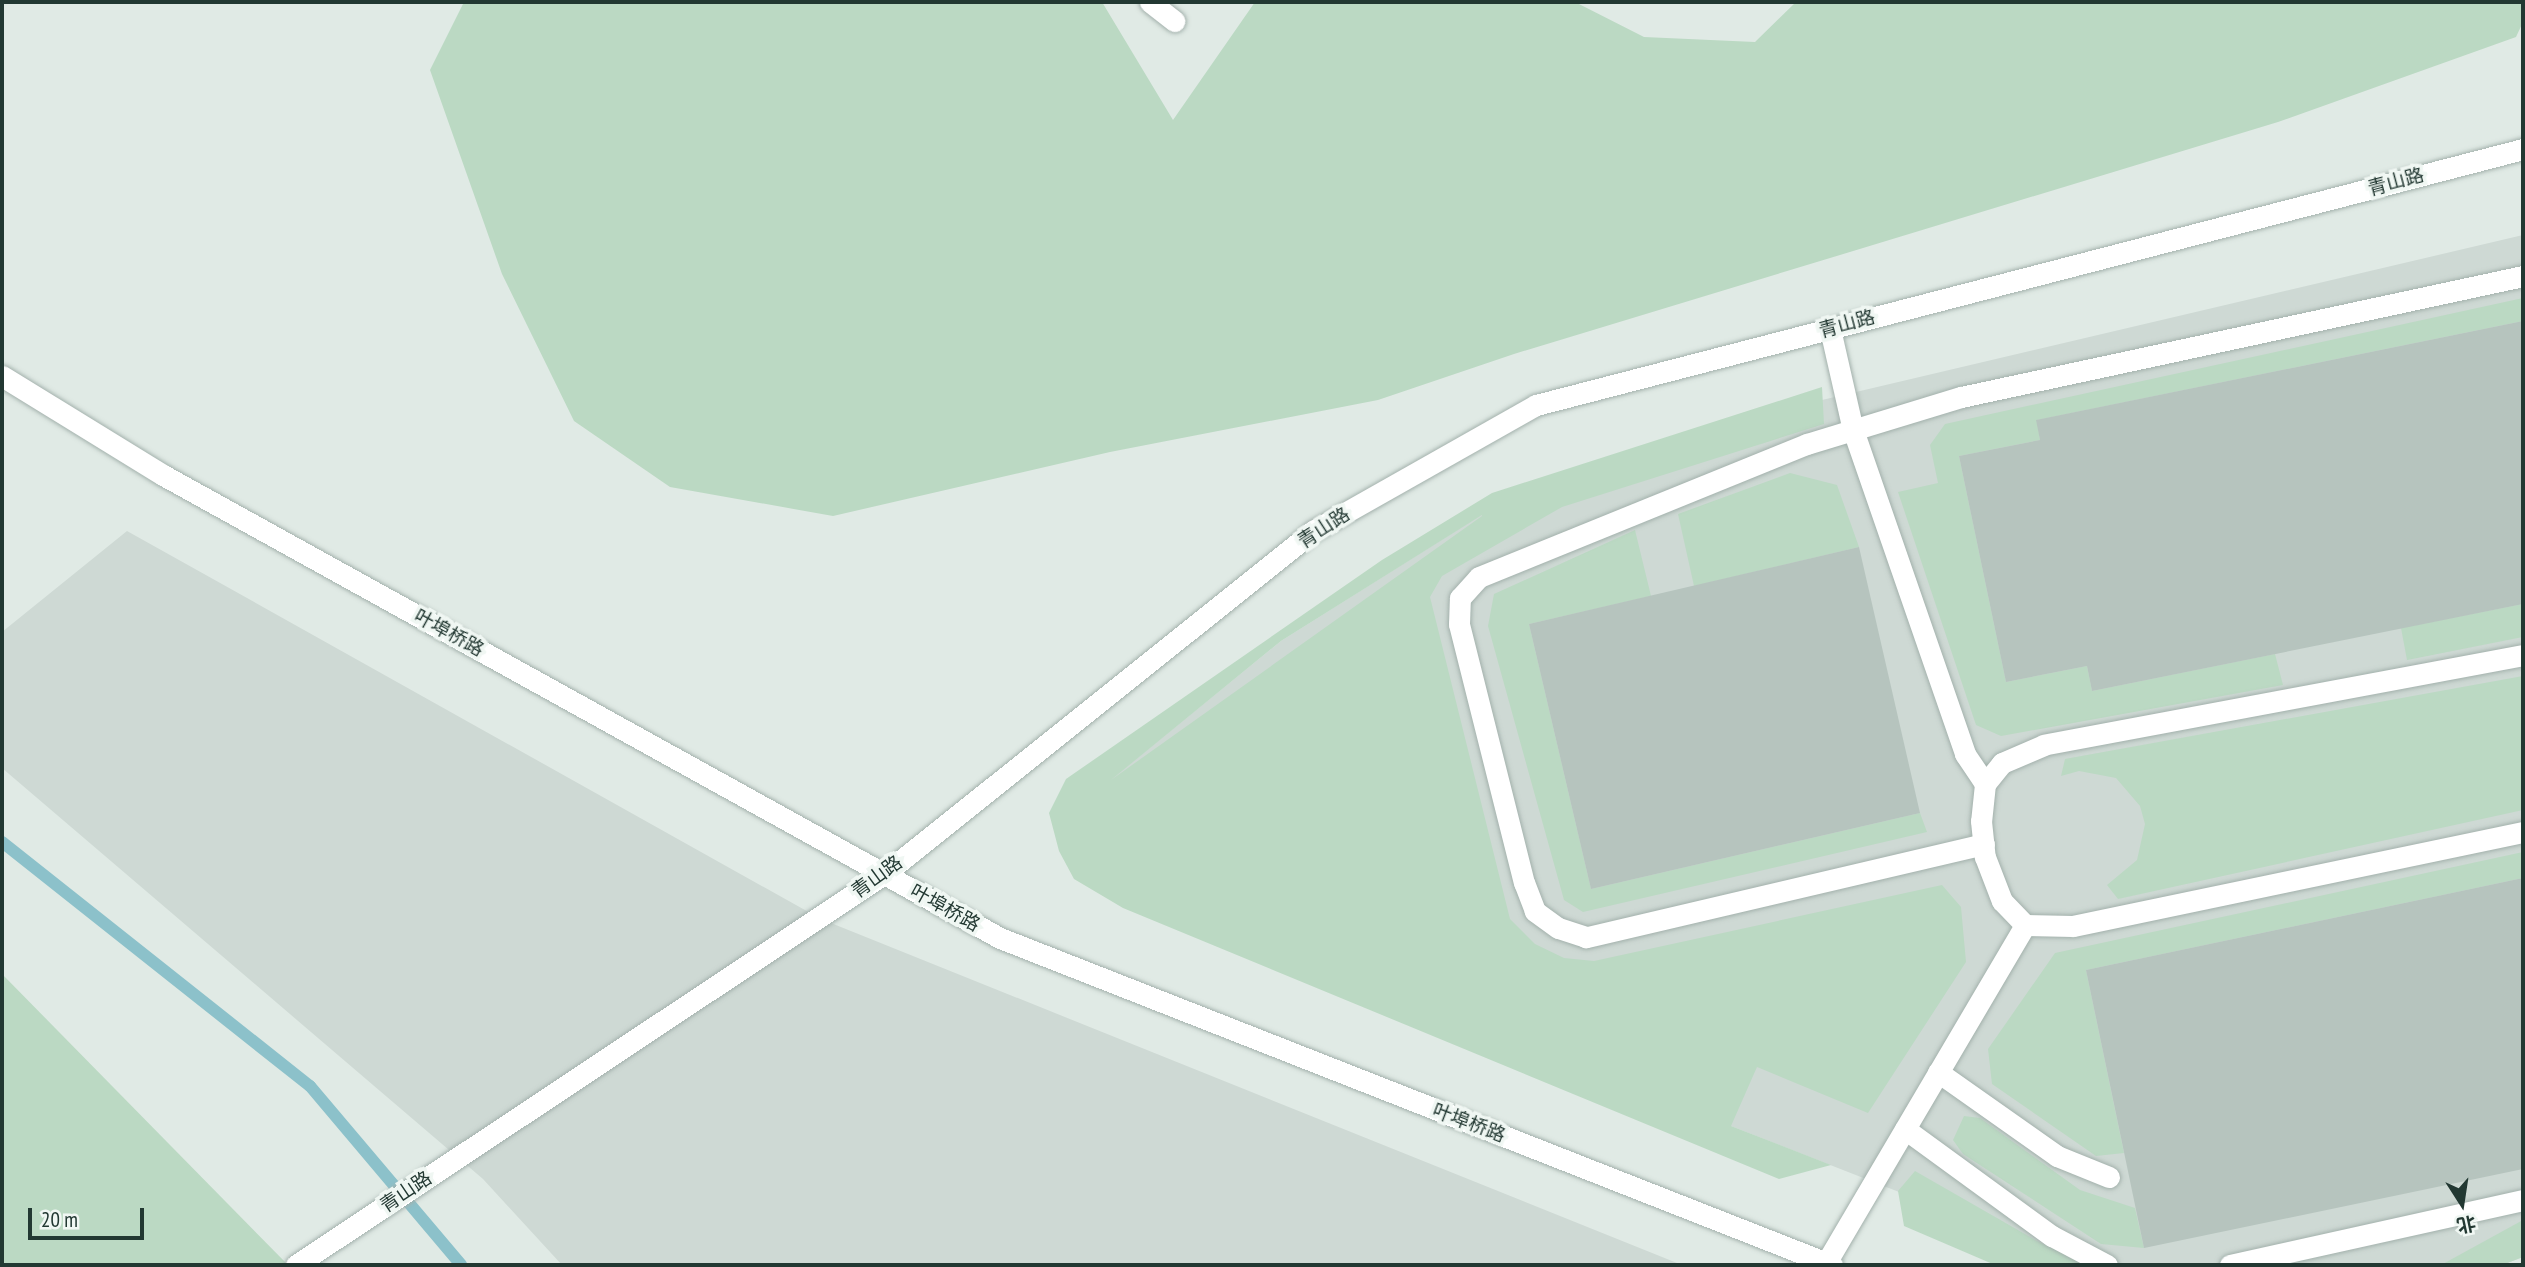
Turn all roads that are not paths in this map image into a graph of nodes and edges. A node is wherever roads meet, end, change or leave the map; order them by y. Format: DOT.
graph roads {
  1 [pos="1150,2"];
  2 [pos="1174,21"];
  3 [pos="2523,149"];
  4 [pos="2523,276"];
  5 [pos="1829,329"];
  6 [pos="2,376"];
  7 [pos="1853,430"];
  8 [pos="2523,655"];
  9 [pos="1985,784"];
  10 [pos="2523,832"];
  11 [pos="1984,844"];
  12 [pos="884,874"];
  13 [pos="2025,925"];
  14 [pos="1938,1072"];
  15 [pos="1905,1129"];
  16 [pos="2109,1177"];
  17 [pos="2523,1200"];
  18 [pos="1829,1264"];
  19 [pos="296,1265"];
  20 [pos="2106,1265"];
  21 [pos="2230,1265"];
  1 -- 2 [label="street"];
  3 -- 5 [label="street, 青山路"];
  4 -- 7 [label="street"];
  5 -- 7 [label="street"];
  5 -- 12 [label="street, 青山路"];
  6 -- 12 [label="street, 叶埠桥路"];
  7 -- 9 [label="street"];
  7 -- 11 [label="street"];
  8 -- 9 [label="street"];
  9 -- 11 [label="street"];
  10 -- 13 [label="street"];
  11 -- 13 [label="street"];
  12 -- 18 [label="street, 叶埠桥路"];
  12 -- 19 [label="street, 青山路"];
  13 -- 14 [label="street"];
  14 -- 15 [label="street"];
  14 -- 16 [label="street"];
  15 -- 18 [label="street"];
  15 -- 20 [label="street"];
  17 -- 21 [label="street"];
}
